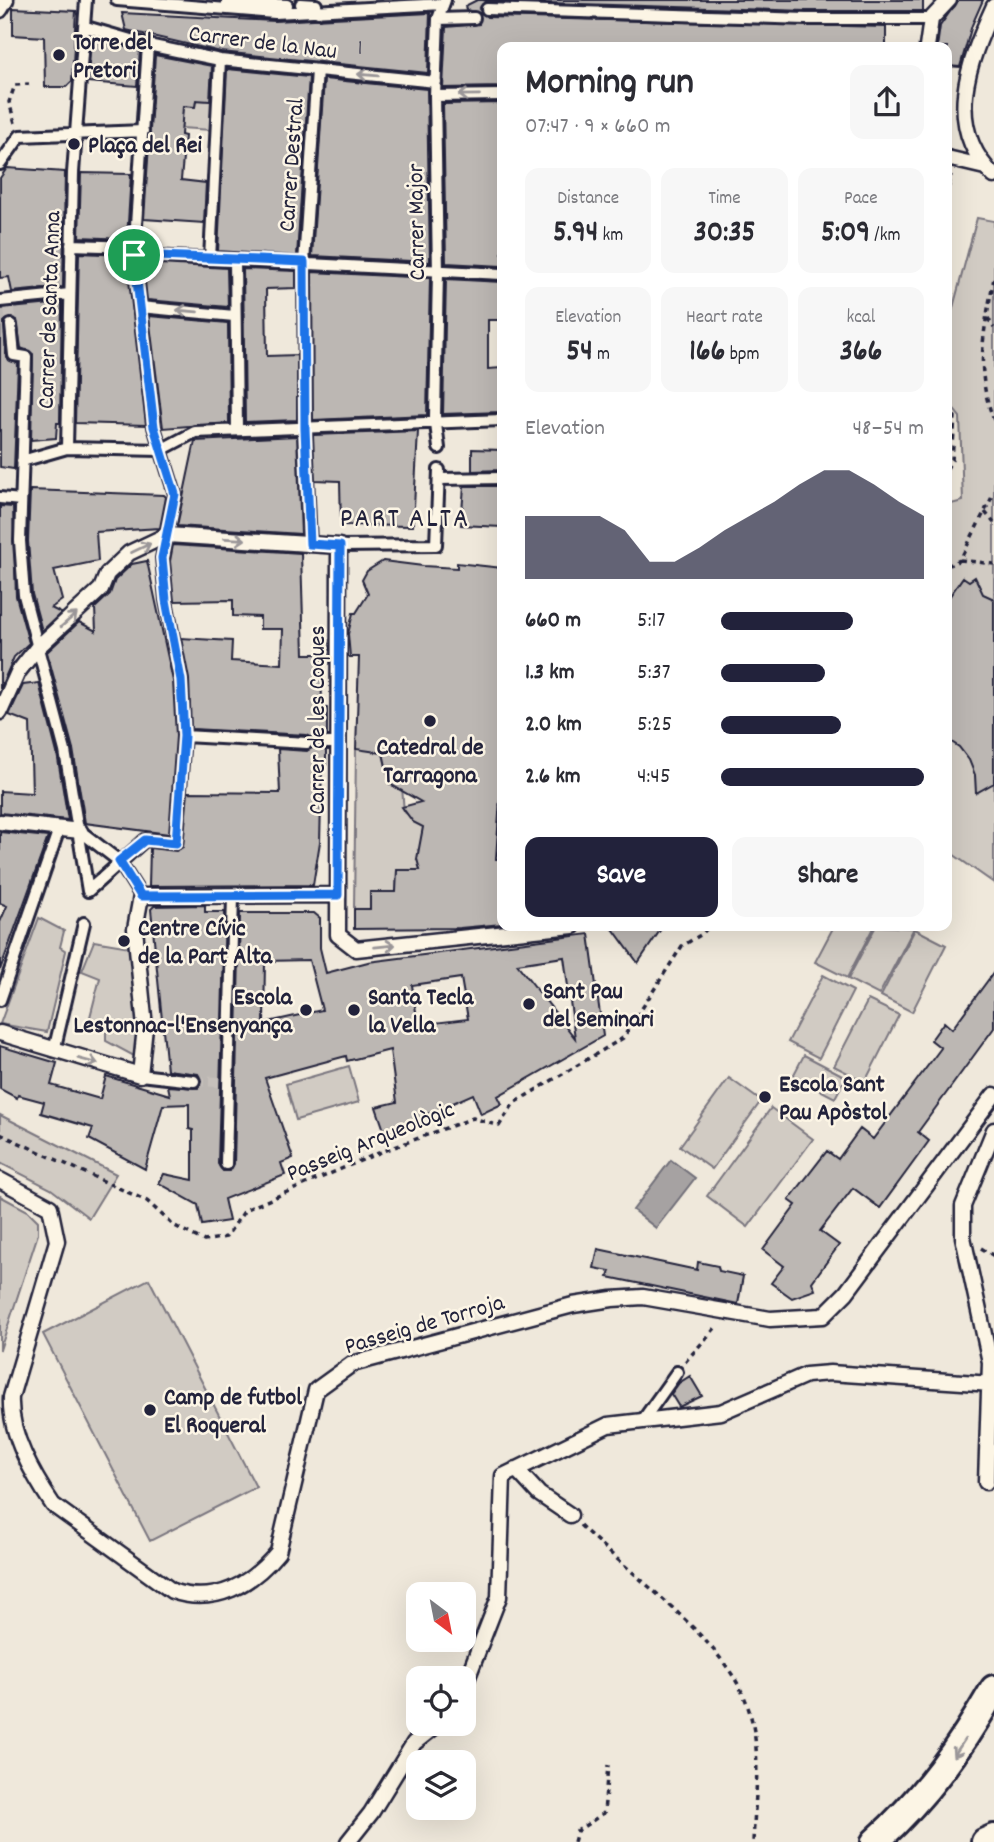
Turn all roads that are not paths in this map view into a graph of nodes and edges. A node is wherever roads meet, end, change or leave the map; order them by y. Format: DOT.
graph roads {
  1 [pos="6,0"];
  2 [pos="86,0"];
  3 [pos="117,0"];
  4 [pos="172,0"];
  5 [pos="949,0"];
  6 [pos="139,2"];
  7 [pos="444,2"];
  8 [pos="301,4"];
  9 [pos="287,5"];
  10 [pos="994,6"];
  11 [pos="487,9"];
  12 [pos="0,10"];
  13 [pos="318,12"];
  14 [pos="474,18"];
  15 [pos="438,19"];
  16 [pos="931,19"];
  17 [pos="86,27"];
  18 [pos="928,42"];
  19 [pos="148,45"];
  20 [pos="220,60"];
  21 [pos="317,70"];
  22 [pos="436,82"];
  23 [pos="497,95"];
  24 [pos="435,96"];
  25 [pos="78,131"];
  26 [pos="143,131"];
  27 [pos="952,160"];
  28 [pos="0,164"];
  29 [pos="989,171"];
  30 [pos="71,246"];
  31 [pos="135,251"];
  32 [pos="210,259"];
  33 [pos="235,260"];
  34 [pos="304,262"];
  35 [pos="438,273"];
  36 [pos="497,274"];
  37 [pos="70,294"];
  38 [pos="6,304"];
  39 [pos="140,307"];
  40 [pos="234,316"];
  41 [pos="11,326"];
  42 [pos="497,420"];
  43 [pos="436,424"];
  44 [pos="305,429"];
  45 [pos="237,430"];
  46 [pos="67,448"];
  47 [pos="439,448"];
  48 [pos="160,450"];
  49 [pos="22,461"];
  50 [pos="497,478"];
  51 [pos="0,498"];
  52 [pos="21,500"];
  53 [pos="167,536"];
  54 [pos="310,544"];
  55 [pos="340,546"];
  56 [pos="37,648"];
  57 [pos="0,712"];
  58 [pos="184,736"];
  59 [pos="307,743"];
  60 [pos="0,822"];
  61 [pos="59,829"];
  62 [pos="80,831"];
  63 [pos="119,861"];
  64 [pos="338,895"];
  65 [pos="141,896"];
  66 [pos="233,896"];
  67 [pos="84,923"];
  68 [pos="526,931"];
  69 [pos="0,1000"];
  70 [pos="0,1032"];
  71 [pos="54,1051"];
  72 [pos="140,1075"];
  73 [pos="194,1082"];
  74 [pos="994,1095"];
  75 [pos="994,1130"];
  76 [pos="226,1164"];
  77 [pos="0,1180"];
  78 [pos="677,1372"];
  79 [pos="992,1384"];
  80 [pos="643,1420"];
  81 [pos="516,1469"];
  82 [pos="986,1482"];
  83 [pos="569,1515"];
  84 [pos="472,1666"];
  85 [pos="994,1689"];
  86 [pos="423,1736"];
  87 [pos="994,1838"];
  88 [pos="348,1842"];
  89 [pos="875,1842"];
  90 [pos="985,1842"];
  1 -- 12 [label="street"];
  2 -- 17 [label="street"];
  3 -- 6 [label="street"];
  4 -- 9 [label="street"];
  5 -- 16 [label="street"];
  6 -- 13 [label="street"];
  7 -- 13 [label="street"];
  7 -- 15 [label="street, Carrer Major"];
  8 -- 13 [label="street"];
  10 -- 29 [label="street"];
  11 -- 16 [label="street"];
  14 -- 15 [label="street"];
  15 -- 22 [label="street, Carrer Major"];
  16 -- 18 [label="street"];
  17 -- 19 [label="street, Carrer de la Nau"];
  17 -- 25 [label="street"];
  19 -- 20 [label="street, Carrer de la Nau"];
  19 -- 26 [label="street"];
  20 -- 21 [label="street, Carrer de la Nau"];
  20 -- 32 [label="street"];
  22 -- 21 [label="street, Carrer de la Nau, one-way"];
  21 -- 34 [label="street, Carrer Destral"];
  22 -- 24 [label="street, Carrer Major"];
  23 -- 24 [label="street, one-way"];
  24 -- 35 [label="street, Carrer Major"];
  25 -- 26 [label="street"];
  25 -- 28 [label="street"];
  25 -- 30 [label="street, Carrer de Santa Anna"];
  26 -- 31 [label="street"];
  27 -- 29 [label="street"];
  30 -- 31 [label="street"];
  30 -- 37 [label="street, Carrer de Santa Anna"];
  31 -- 32 [label="street"];
  31 -- 39 [label="street"];
  32 -- 33 [label="street"];
  33 -- 34 [label="street"];
  33 -- 40 [label="street"];
  34 -- 35 [label="street"];
  34 -- 44 [label="street, Carrer Destral"];
  35 -- 36 [label="street"];
  35 -- 43 [label="street, Carrer Major"];
  37 -- 38 [label="street"];
  37 -- 46 [label="street, Carrer de Santa Anna"];
  40 -- 39 [label="street, one-way"];
  39 -- 48 [label="street"];
  40 -- 45 [label="street"];
  41 -- 49 [label="street"];
  42 -- 43 [label="street"];
  43 -- 44 [label="street"];
  43 -- 47 [label="street, Carrer Major"];
  44 -- 45 [label="street"];
  44 -- 54 [label="street, Carrer Destral"];
  45 -- 48 [label="street"];
  46 -- 48 [label="street"];
  46 -- 49 [label="street"];
  48 -- 53 [label="street"];
  49 -- 52 [label="street"];
  50 -- 55 [label="street"];
  51 -- 52 [label="street"];
  52 -- 56 [label="street"];
  53 -- 54 [label="street, one-way"];
  56 -- 53 [label="street, one-way"];
  53 -- 58 [label="street"];
  54 -- 55 [label="street"];
  55 -- 64 [label="street, Carrer de les Coques"];
  56 -- 57 [label="street"];
  56 -- 62 [label="street"];
  58 -- 59 [label="street"];
  58 -- 63 [label="street"];
  60 -- 61 [label="street"];
  61 -- 62 [label="street"];
  61 -- 69 [label="street"];
  62 -- 63 [label="street"];
  62 -- 63 [label="street"];
  63 -- 65 [label="street"];
  64 -- 66 [label="street"];
  64 -- 68 [label="street, Carrer de les Coques, one-way"];
  65 -- 66 [label="street"];
  65 -- 72 [label="street"];
  66 -- 76 [label="street"];
  67 -- 71 [label="street"];
  70 -- 71 [label="street"];
  71 -- 72 [label="street, one-way"];
  72 -- 73 [label="street"];
  74 -- 77 [label="street, Passeig de Torroja"];
  75 -- 79 [label="street"];
  78 -- 80 [label="street"];
  79 -- 80 [label="street"];
  79 -- 82 [label="street"];
  80 -- 81 [label="street"];
  81 -- 83 [label="street"];
  81 -- 84 [label="street"];
  85 -- 89 [label="highway, one-way"];
  86 -- 88 [label="street"];
  87 -- 90 [label="highway"];
}
